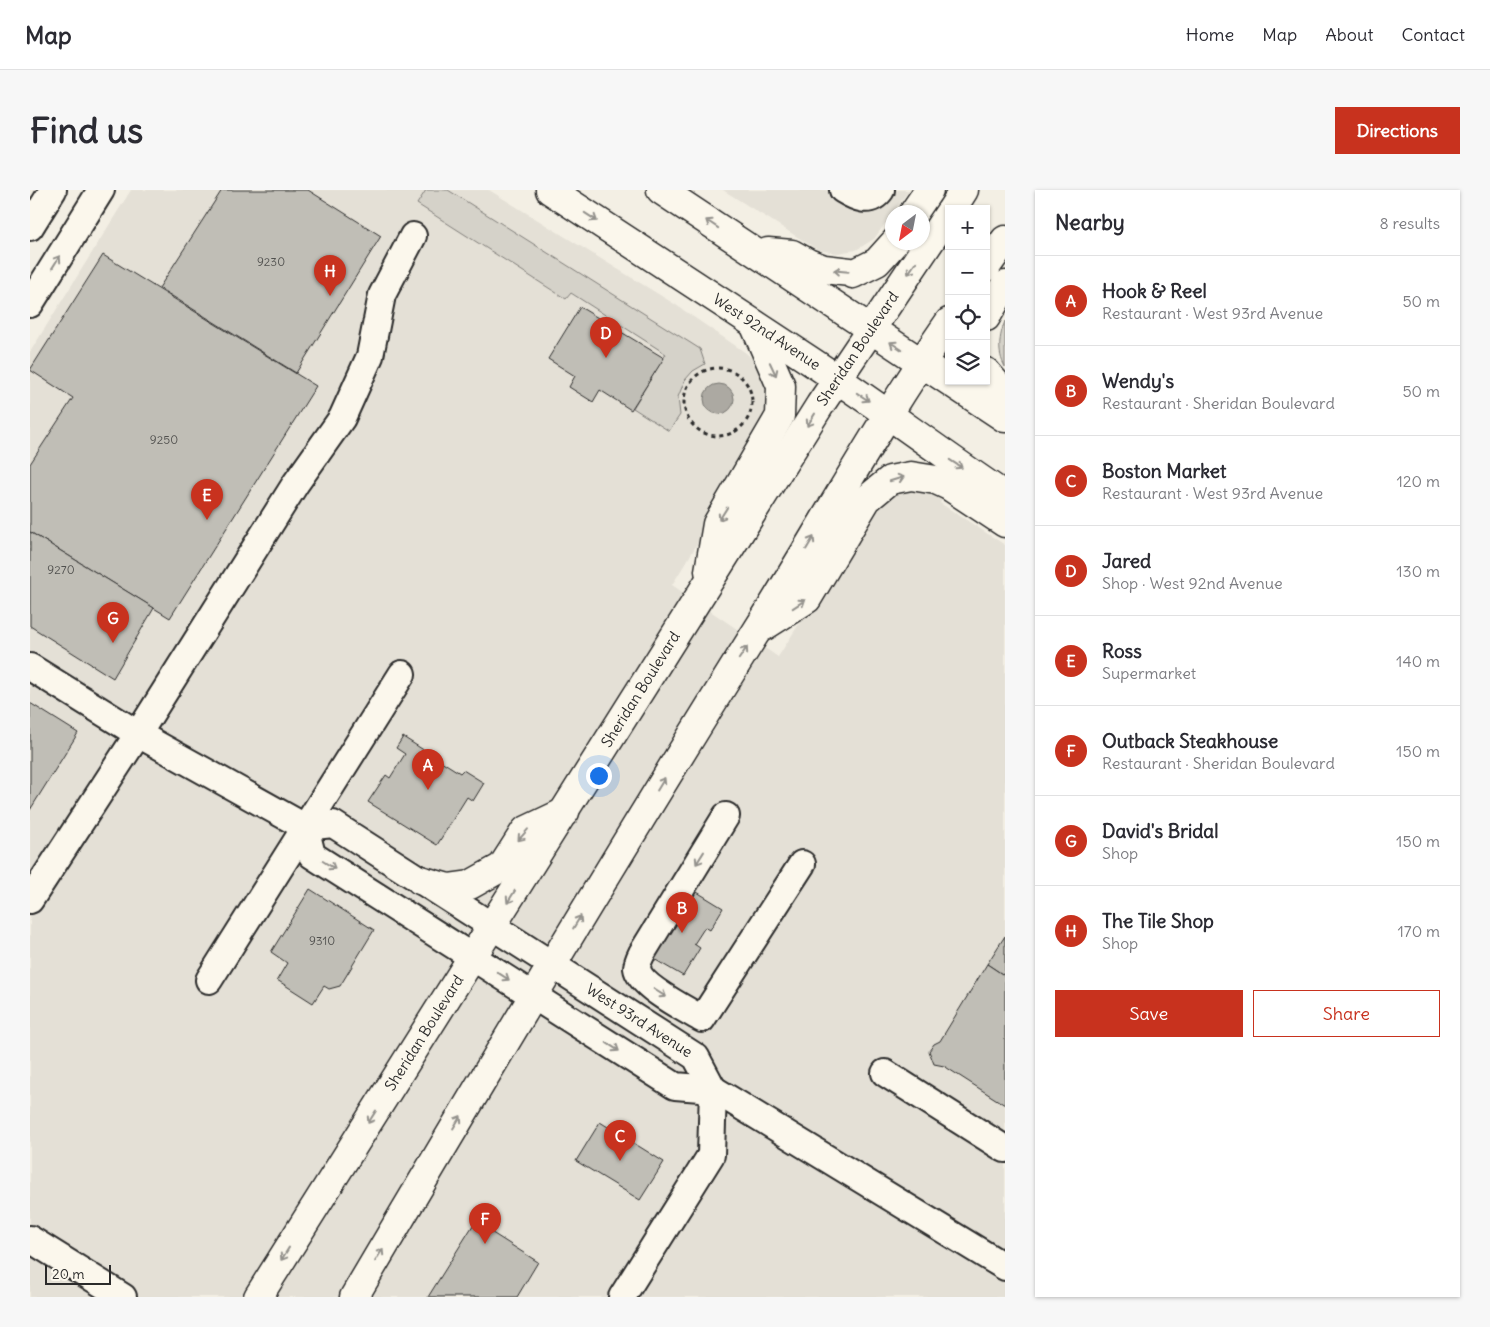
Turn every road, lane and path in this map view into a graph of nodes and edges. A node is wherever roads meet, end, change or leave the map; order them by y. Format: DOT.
graph roads {
  1 [pos="53,190"];
  2 [pos="101,190"];
  3 [pos="550,190"];
  4 [pos="661,190"];
  5 [pos="842,190"];
  6 [pos="881,190"];
  7 [pos="928,190"];
  8 [pos="964,190"];
  9 [pos="918,205"];
  10 [pos="955,205"];
  11 [pos="945,219"];
  12 [pos="30,227"];
  13 [pos="413,236"];
  14 [pos="1005,240"];
  15 [pos="888,250"];
  16 [pos="753,251"];
  17 [pos="990,261"];
  18 [pos="1005,285"];
  19 [pos="30,304"];
  20 [pos="990,310"];
  21 [pos="754,324"];
  22 [pos="945,328"];
  23 [pos="872,329"];
  24 [pos="922,364"];
  25 [pos="990,377"];
  26 [pos="838,380"];
  27 [pos="1005,394"];
  28 [pos="889,414"];
  29 [pos="1005,418"];
  30 [pos="720,437"];
  31 [pos="1005,496"];
  32 [pos="1005,523"];
  33 [pos="707,584"];
  34 [pos="758,630"];
  35 [pos="30,666"];
  36 [pos="402,674"];
  37 [pos="138,734"];
  38 [pos="565,812"];
  39 [pos="726,816"];
  40 [pos="306,826"];
  41 [pos="802,864"];
  42 [pos="420,880"];
  43 [pos="30,900"];
  44 [pos="492,926"];
  45 [pos="473,957"];
  46 [pos="551,964"];
  47 [pos="209,980"];
  48 [pos="532,995"];
  49 [pos="885,1072"];
  50 [pos="713,1089"];
  51 [pos="1005,1149"];
  52 [pos="30,1239"];
  53 [pos="1005,1267"];
  54 [pos="123,1297"];
  55 [pos="258,1297"];
  56 [pos="354,1297"];
  57 [pos="622,1297"];
  1 -- 12 [label="street"];
  19 -- 2 [label="street, one-way"];
  3 -- 21 [label="main road, West 92nd Avenue, one-way"];
  16 -- 4 [label="main road, one-way"];
  5 -- 6 [label="street"];
  7 -- 9 [label="main road"];
  8 -- 10 [label="main road"];
  11 -- 23 [label="main road, Sheridan Boulevard, one-way"];
  13 -- 37 [label="street"];
  14 -- 17 [label="main road"];
  15 -- 16 [label="main road, one-way"];
  16 -- 23 [label="main road"];
  18 -- 20 [label="main road"];
  21 -- 26 [label="main road, West 92nd Avenue"];
  21 -- 33 [label="main road, one-way"];
  22 -- 24 [label="main road"];
  24 -- 23 [label="main road, one-way"];
  23 -- 26 [label="main road, Sheridan Boulevard"];
  24 -- 28 [label="main road"];
  24 -- 29 [label="main road"];
  25 -- 27 [label="main road"];
  26 -- 28 [label="main road, West 92nd Avenue, one-way"];
  26 -- 33 [label="main road, Sheridan Boulevard, one-way"];
  28 -- 31 [label="main road, West 92nd Avenue, one-way"];
  34 -- 28 [label="main road, one-way"];
  30 -- 30 [label="path"];
  34 -- 32 [label="main road, one-way"];
  33 -- 38 [label="main road, Sheridan Boulevard"];
  46 -- 34 [label="main road, one-way"];
  35 -- 37 [label="street"];
  36 -- 40 [label="street"];
  37 -- 40 [label="street"];
  37 -- 43 [label="street"];
  38 -- 42 [label="main road, one-way"];
  38 -- 44 [label="main road, Sheridan Boulevard, one-way"];
  39 -- 41 [label="street, one-way"];
  40 -- 42 [label="street, West 93rd Avenue"];
  40 -- 45 [label="street, one-way"];
  40 -- 47 [label="street"];
  42 -- 44 [label="street, West 93rd Avenue"];
  44 -- 45 [label="main road, Sheridan Boulevard"];
  44 -- 46 [label="street, West 93rd Avenue"];
  45 -- 48 [label="street, one-way"];
  45 -- 55 [label="main road, Sheridan Boulevard, one-way"];
  46 -- 48 [label="main road"];
  46 -- 50 [label="street, West 93rd Avenue"];
  48 -- 50 [label="street, one-way"];
  56 -- 48 [label="main road, one-way"];
  49 -- 51 [label="street"];
  50 -- 53 [label="street"];
  50 -- 57 [label="street"];
  52 -- 54 [label="street"];
}
